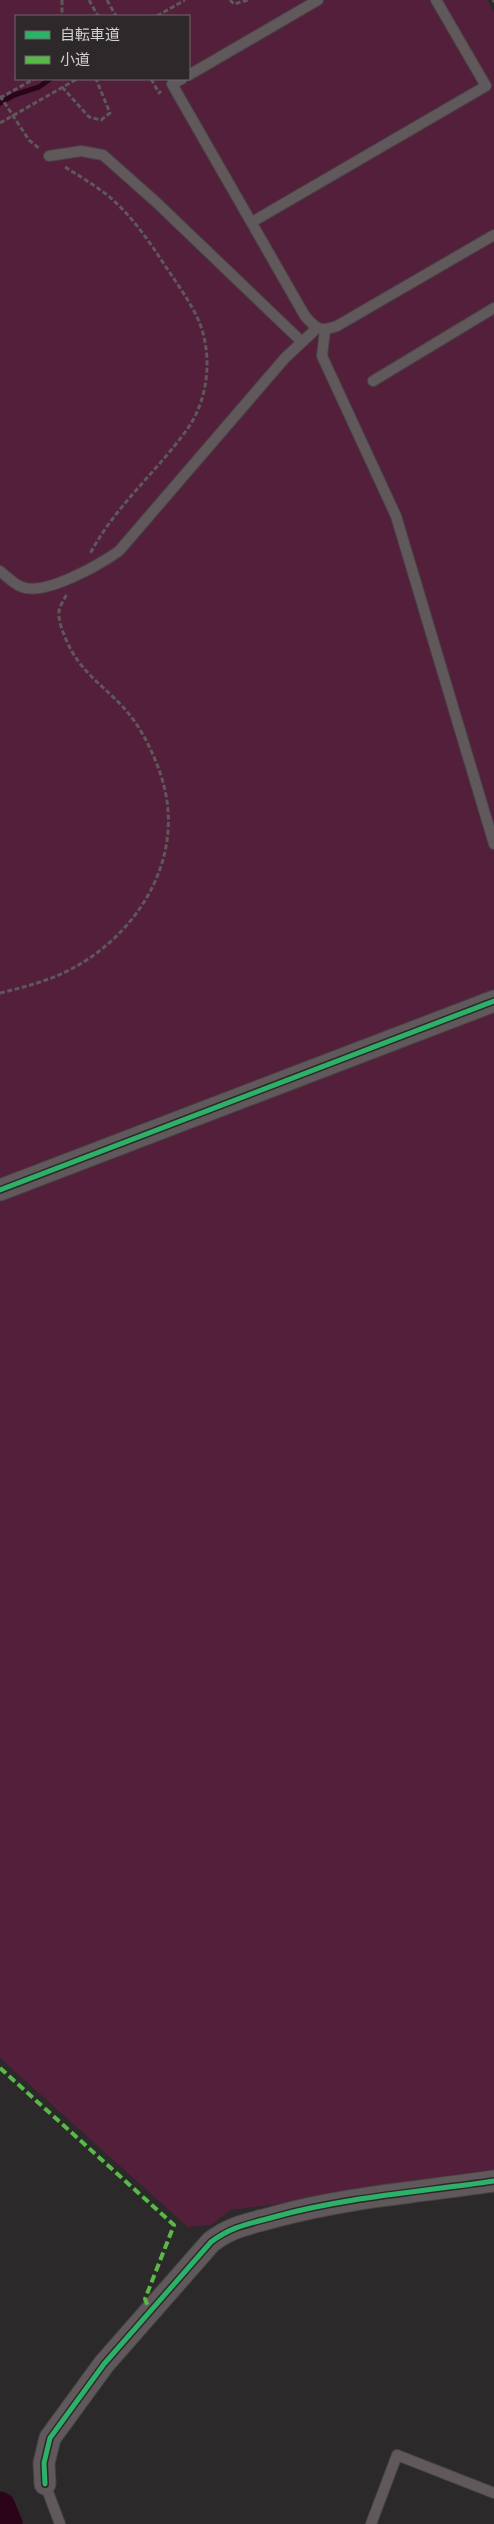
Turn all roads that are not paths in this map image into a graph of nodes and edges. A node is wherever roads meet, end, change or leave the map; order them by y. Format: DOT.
graph roads {
  1 [pos="318,0"];
  2 [pos="436,0"];
  3 [pos="190,74"];
  4 [pos="180,80"];
  5 [pos="49,156"];
  6 [pos="252,222"];
  7 [pos="494,235"];
  8 [pos="494,308"];
  9 [pos="321,329"];
  10 [pos="302,342"];
  11 [pos="373,381"];
  12 [pos="0,571"];
  13 [pos="494,844"];
  14 [pos="494,1001"];
  15 [pos="0,1190"];
  16 [pos="494,2181"];
  17 [pos="45,2484"];
  18 [pos="494,2493"];
  19 [pos="60,2524"];
  20 [pos="371,2524"];
  1 -- 3 [label="lane"];
  2 -- 6 [label="lane"];
  4 -- 6 [label="lane"];
  5 -- 10 [label="lane"];
  6 -- 9 [label="lane"];
  7 -- 9 [label="lane"];
  8 -- 11 [label="lane"];
  9 -- 10 [label="lane"];
  9 -- 13 [label="lane"];
  10 -- 12 [label="lane"];
  14 -- 15 [label="street"];
  16 -- 17 [label="street"];
  17 -- 19 [label="lane"];
  18 -- 20 [label="lane"];
}
